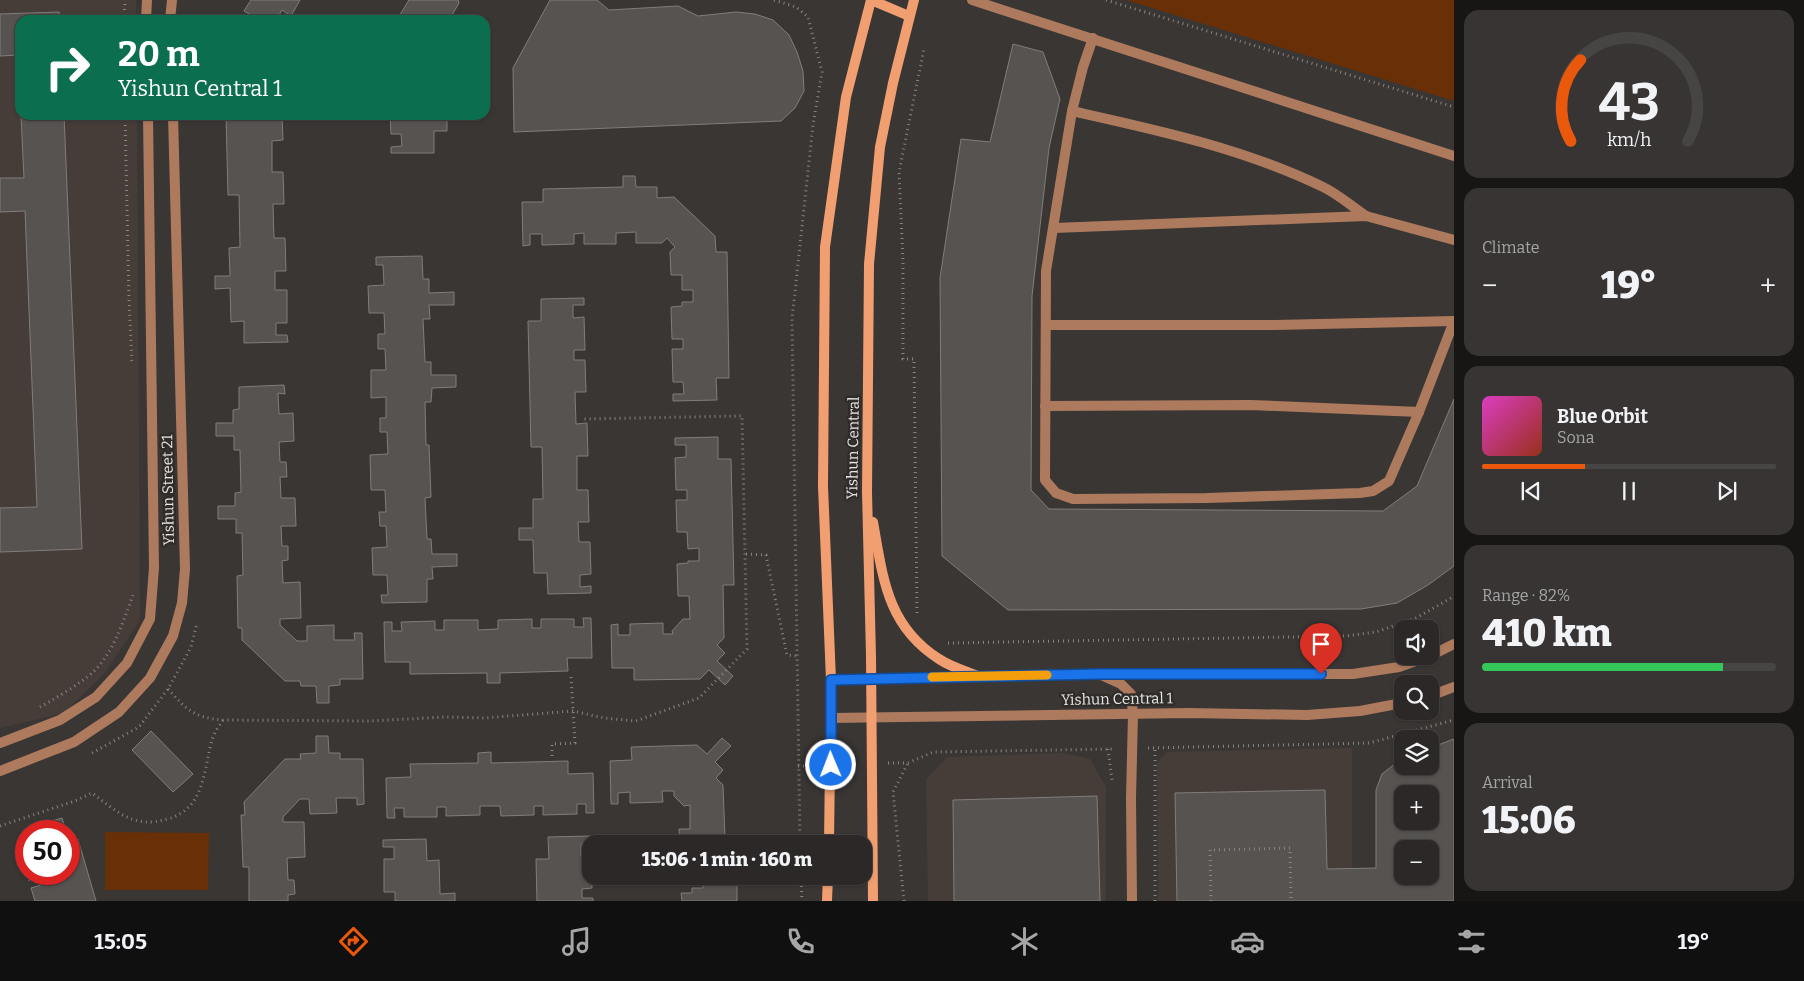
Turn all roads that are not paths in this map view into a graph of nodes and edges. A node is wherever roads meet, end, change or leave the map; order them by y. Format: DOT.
graph roads {
  1 [pos="146,0"];
  2 [pos="172,0"];
  3 [pos="871,0"];
  4 [pos="914,0"];
  5 [pos="972,0"];
  6 [pos="146,15"];
  7 [pos="170,15"];
  8 [pos="909,16"];
  9 [pos="1092,38"];
  10 [pos="1072,111"];
  11 [pos="148,120"];
  12 [pos="173,120"];
  13 [pos="1454,156"];
  14 [pos="1366,216"];
  15 [pos="1054,228"];
  16 [pos="1454,240"];
  17 [pos="1454,321"];
  18 [pos="1046,325"];
  19 [pos="1045,406"];
  20 [pos="1420,412"];
  21 [pos="867,492"];
  22 [pos="1454,644"];
  23 [pos="1439,652"];
  24 [pos="1407,665"];
  25 [pos="1099,674"];
  26 [pos="978,676"];
  27 [pos="871,679"];
  28 [pos="831,680"];
  29 [pos="1454,687"];
  30 [pos="1439,693"];
  31 [pos="1394,705"];
  32 [pos="1133,714"];
  33 [pos="871,716"];
  34 [pos="830,718"];
  35 [pos="0,743"];
  36 [pos="0,771"];
  37 [pos="829,835"];
  38 [pos="828,885"];
  39 [pos="827,901"];
  40 [pos="873,901"];
  41 [pos="1132,901"];
  1 -- 6 [label="street"];
  2 -- 7 [label="street"];
  3 -- 8 [label="main road"];
  3 -- 28 [label="main road, Yishun Central"];
  4 -- 8 [label="main road, Yishun Central"];
  5 -- 9 [label="street"];
  8 -- 21 [label="main road, Yishun Central"];
  9 -- 10 [label="street"];
  9 -- 13 [label="street"];
  10 -- 14 [label="street"];
  10 -- 15 [label="street"];
  11 -- 35 [label="street, Yishun Street 21"];
  12 -- 36 [label="street, Yishun Street 21"];
  14 -- 15 [label="street"];
  14 -- 16 [label="street"];
  15 -- 18 [label="street"];
  17 -- 18 [label="street"];
  17 -- 20 [label="street"];
  18 -- 19 [label="street"];
  19 -- 20 [label="street"];
  19 -- 20 [label="street"];
  21 -- 26 [label="main road"];
  21 -- 27 [label="main road, Yishun Central"];
  22 -- 23 [label="street, Yishun Central 1"];
  24 -- 25 [label="street, Yishun Central 1"];
  25 -- 26 [label="street, Yishun Central 1"];
  25 -- 32 [label="street"];
  26 -- 27 [label="street, Yishun Central 1"];
  27 -- 28 [label="street, Yishun Central 1"];
  27 -- 33 [label="main road, Yishun Central"];
  28 -- 34 [label="main road, Yishun Central"];
  29 -- 30 [label="street"];
  31 -- 32 [label="street, Yishun Central 1"];
  32 -- 33 [label="street, Yishun Central 1"];
  32 -- 41 [label="street"];
  33 -- 34 [label="street, Yishun Central 1"];
  33 -- 40 [label="main road, Yishun Central"];
  34 -- 37 [label="main road, Yishun Central"];
  38 -- 39 [label="main road"];
}
